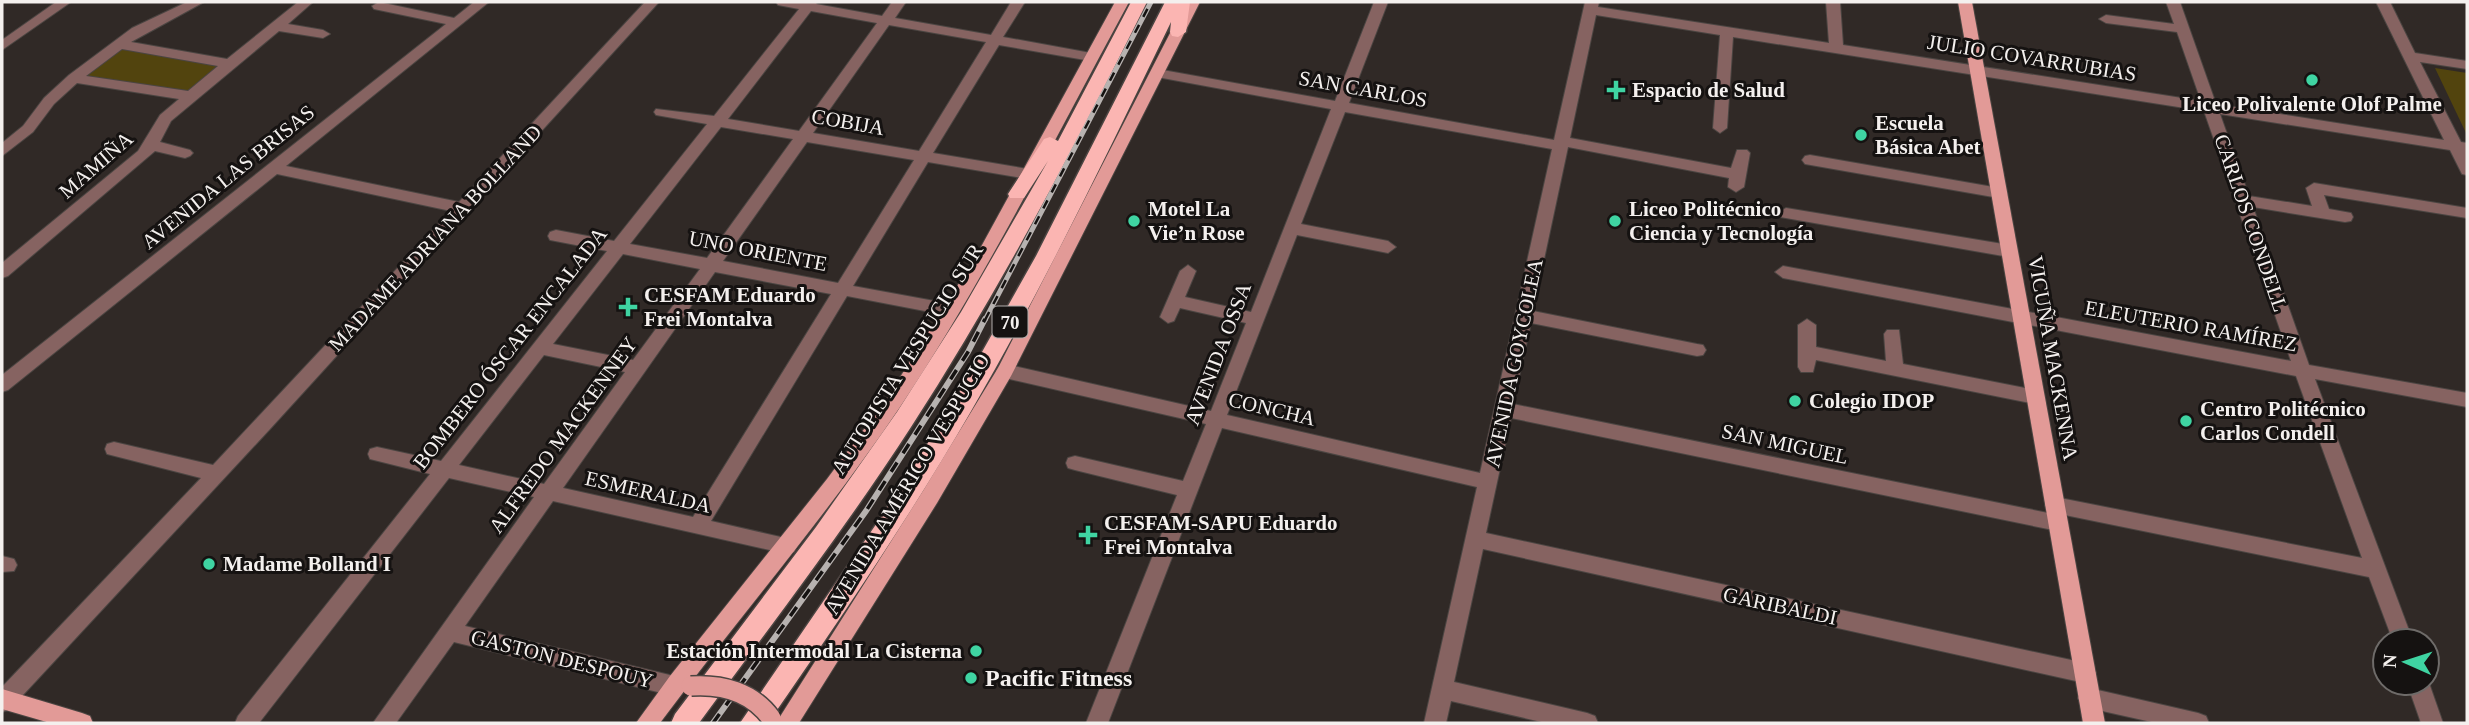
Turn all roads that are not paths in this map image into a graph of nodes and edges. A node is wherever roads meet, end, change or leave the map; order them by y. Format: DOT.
graph roads {
  1 [pos="64,2"];
  2 [pos="197,2"];
  3 [pos="306,2"];
  4 [pos="482,2"];
  5 [pos="652,2"];
  6 [pos="783,2"];
  7 [pos="899,2"];
  8 [pos="1018,2"];
  9 [pos="1122,2"];
  10 [pos="1139,2"];
  11 [pos="1173,2"];
  12 [pos="1182,2"];
  13 [pos="1193,2"];
  14 [pos="1381,2"];
  15 [pos="1833,2"];
  16 [pos="1965,2"];
  17 [pos="2173,2"];
  18 [pos="2383,2"];
  19 [pos="809,4"];
  20 [pos="379,6"];
  21 [pos="1591,6"];
  22 [pos="2106,19"];
  23 [pos="887,20"];
  24 [pos="456,22"];
  25 [pos="276,26"];
  26 [pos="1126,27"];
  27 [pos="2183,29"];
  28 [pos="1727,31"];
  29 [pos="1178,32"];
  30 [pos="323,34"];
  31 [pos="995,39"];
  32 [pos="119,44"];
  33 [pos="2,46"];
  34 [pos="1836,48"];
  35 [pos="2410,56"];
  36 [pos="1091,57"];
  37 [pos="230,64"];
  38 [pos="2467,65"];
  39 [pos="1977,70"];
  40 [pos="1157,73"];
  41 [pos="74,78"];
  42 [pos="191,96"];
  43 [pos="1340,106"];
  44 [pos="2210,108"];
  45 [pos="661,112"];
  46 [pos="717,121"];
  47 [pos="1720,128"];
  48 [pos="2,132"];
  49 [pos="21,136"];
  50 [pos="804,136"];
  51 [pos="1561,143"];
  52 [pos="152,145"];
  53 [pos="2461,147"];
  54 [pos="2,152"];
  55 [pos="185,153"];
  56 [pos="1742,153"];
  57 [pos="924,156"];
  58 [pos="1810,161"];
  59 [pos="272,169"];
  60 [pos="2467,170"];
  61 [pos="1028,174"];
  62 [pos="1999,193"];
  63 [pos="1017,194"];
  64 [pos="2243,200"];
  65 [pos="463,208"];
  66 [pos="1786,213"];
  67 [pos="2322,213"];
  68 [pos="2467,213"];
  69 [pos="2345,217"];
  70 [pos="1292,228"];
  71 [pos="556,236"];
  72 [pos="1388,247"];
  73 [pos="618,248"];
  74 [pos="2009,251"];
  75 [pos="6,264"];
  76 [pos="712,265"];
  77 [pos="1188,271"];
  78 [pos="1783,272"];
  79 [pos="842,289"];
  80 [pos="951,310"];
  81 [pos="1524,315"];
  82 [pos="1256,318"];
  83 [pos="2021,319"];
  84 [pos="1807,325"];
  85 [pos="1893,334"];
  86 [pos="540,348"];
  87 [pos="1698,350"];
  88 [pos="638,368"];
  89 [pos="2302,369"];
  90 [pos="1895,370"];
  91 [pos="1005,371"];
  92 [pos="2,385"];
  93 [pos="2035,397"];
  94 [pos="2467,400"];
  95 [pos="1503,409"];
  96 [pos="1217,420"];
  97 [pos="114,449"];
  98 [pos="377,454"];
  99 [pos="1075,463"];
  100 [pos="444,470"];
  101 [pos="217,474"];
  102 [pos="1488,482"];
  103 [pos="1189,490"];
  104 [pos="549,493"];
  105 [pos="2056,514"];
  106 [pos="698,526"];
  107 [pos="1475,539"];
  108 [pos="787,546"];
  109 [pos="2378,570"];
  110 [pos="2398,627"];
  111 [pos="450,632"];
  112 [pos="2085,673"];
  113 [pos="678,688"];
  114 [pos="1442,689"];
  115 [pos="2423,697"];
  116 [pos="2089,698"];
  117 [pos="3,700"];
  118 [pos="771,722"];
  119 [pos="82,723"];
  120 [pos="246,723"];
  121 [pos="384,723"];
  122 [pos="648,723"];
  123 [pos="684,723"];
  124 [pos="1097,723"];
  125 [pos="1435,723"];
  126 [pos="1587,723"];
  127 [pos="2094,723"];
  128 [pos="2198,723"];
  129 [pos="2432,723"];
  1 -- 33 [label="street"];
  2 -- 32 [label="street"];
  3 -- 25 [label="street, MAMIÑA"];
  4 -- 24 [label="street, AVENIDA LAS BRISAS"];
  5 -- 65 [label="street, MADAME ADRIANA BOLLAND"];
  6 -- 19 [label="street"];
  7 -- 23 [label="street, ALFREDO MACKENNEY"];
  8 -- 31 [label="street"];
  9 -- 36 [label="main road"];
  10 -- 26 [label="highway, AUTOPISTA VESPUCIO SUR / 70"];
  11 -- 118 [label="highway, 70"];
  12 -- 29 [label="highway"];
  13 -- 29 [label="main road, AVENIDA AMÉRICO VESPUCIO"];
  14 -- 43 [label="street, AVENIDA OSSA"];
  15 -- 34 [label="street"];
  16 -- 39 [label="main road, VICUÑA MACKENNA"];
  17 -- 27 [label="street, CARLOS CONDELL"];
  18 -- 35 [label="street"];
  19 -- 23 [label="street"];
  19 -- 46 [label="street, BOMBERO ÓSCAR ENCALADA"];
  20 -- 24 [label="street"];
  21 -- 28 [label="street, JULIO COVARRUBIAS"];
  21 -- 51 [label="street, AVENIDA GOYCOLEA"];
  22 -- 27 [label="street"];
  23 -- 31 [label="street"];
  23 -- 50 [label="street, ALFREDO MACKENNEY"];
  24 -- 59 [label="street, AVENIDA LAS BRISAS"];
  25 -- 30 [label="street"];
  25 -- 37 [label="street, MAMIÑA"];
  26 -- 63 [label="highway"];
  26 -- 123 [label="highway, AUTOPISTA VESPUCIO SUR / 70"];
  27 -- 44 [label="street, CARLOS CONDELL"];
  28 -- 34 [label="street, JULIO COVARRUBIAS"];
  28 -- 47 [label="street"];
  29 -- 40 [label="main road, AVENIDA AMÉRICO VESPUCIO"];
  31 -- 36 [label="street"];
  31 -- 57 [label="street"];
  32 -- 37 [label="street"];
  32 -- 41 [label="street"];
  34 -- 39 [label="street, JULIO COVARRUBIAS"];
  35 -- 38 [label="street"];
  35 -- 53 [label="street"];
  36 -- 61 [label="main road"];
  37 -- 42 [label="street, MAMIÑA"];
  39 -- 44 [label="street, JULIO COVARRUBIAS"];
  39 -- 62 [label="main road, VICUÑA MACKENNA"];
  40 -- 43 [label="street, SAN CARLOS"];
  40 -- 91 [label="main road, AVENIDA AMÉRICO VESPUCIO"];
  41 -- 42 [label="street"];
  41 -- 49 [label="street"];
  42 -- 52 [label="street, MAMIÑA"];
  43 -- 51 [label="street, SAN CARLOS"];
  43 -- 70 [label="street, AVENIDA OSSA"];
  44 -- 53 [label="street, JULIO COVARRUBIAS"];
  44 -- 64 [label="street, CARLOS CONDELL"];
  45 -- 46 [label="street, COBIJA"];
  46 -- 50 [label="street, COBIJA"];
  46 -- 73 [label="street, BOMBERO ÓSCAR ENCALADA"];
  48 -- 49 [label="street"];
  49 -- 54 [label="street"];
  50 -- 57 [label="street, COBIJA"];
  50 -- 76 [label="street, ALFREDO MACKENNEY"];
  51 -- 56 [label="street, SAN CARLOS"];
  51 -- 81 [label="street, AVENIDA GOYCOLEA"];
  52 -- 55 [label="street"];
  52 -- 75 [label="street, MAMIÑA"];
  53 -- 60 [label="street"];
  57 -- 61 [label="street, COBIJA"];
  57 -- 79 [label="street"];
  58 -- 62 [label="street"];
  59 -- 65 [label="street"];
  59 -- 92 [label="street, AVENIDA LAS BRISAS"];
  61 -- 63 [label="main road"];
  62 -- 74 [label="main road, VICUÑA MACKENNA"];
  63 -- 80 [label="main road"];
  64 -- 67 [label="street"];
  64 -- 89 [label="street, CARLOS CONDELL"];
  65 -- 101 [label="street, MADAME ADRIANA BOLLAND"];
  66 -- 74 [label="street"];
  67 -- 68 [label="street"];
  67 -- 69 [label="street"];
  70 -- 72 [label="street"];
  70 -- 82 [label="street, AVENIDA OSSA"];
  71 -- 73 [label="street, UNO ORIENTE"];
  73 -- 76 [label="street, UNO ORIENTE"];
  73 -- 86 [label="street, BOMBERO ÓSCAR ENCALADA"];
  74 -- 83 [label="main road, VICUÑA MACKENNA"];
  76 -- 79 [label="street, UNO ORIENTE"];
  76 -- 88 [label="street, ALFREDO MACKENNEY"];
  77 -- 82 [label="street"];
  78 -- 83 [label="street, ELEUTERIO RAMÍREZ"];
  79 -- 80 [label="street, UNO ORIENTE"];
  79 -- 106 [label="street"];
  80 -- 108 [label="main road"];
  81 -- 87 [label="street"];
  81 -- 95 [label="street, AVENIDA GOYCOLEA"];
  82 -- 96 [label="street, AVENIDA OSSA"];
  83 -- 89 [label="street, ELEUTERIO RAMÍREZ"];
  83 -- 93 [label="main road, VICUÑA MACKENNA"];
  84 -- 90 [label="street"];
  85 -- 90 [label="street"];
  86 -- 88 [label="street"];
  86 -- 100 [label="street, BOMBERO ÓSCAR ENCALADA"];
  88 -- 104 [label="street, ALFREDO MACKENNEY"];
  89 -- 94 [label="street, ELEUTERIO RAMÍREZ"];
  89 -- 109 [label="street, CARLOS CONDELL"];
  90 -- 93 [label="street"];
  91 -- 96 [label="street, CONCHA"];
  91 -- 118 [label="main road, AVENIDA AMÉRICO VESPUCIO"];
  93 -- 105 [label="main road, VICUÑA MACKENNA"];
  95 -- 102 [label="street, AVENIDA GOYCOLEA"];
  95 -- 105 [label="street, SAN MIGUEL"];
  96 -- 102 [label="street, CONCHA"];
  96 -- 103 [label="street, AVENIDA OSSA"];
  97 -- 101 [label="street"];
  98 -- 100 [label="street, ESMERALDA"];
  99 -- 103 [label="street"];
  100 -- 104 [label="street, ESMERALDA"];
  100 -- 120 [label="street, BOMBERO ÓSCAR ENCALADA"];
  101 -- 117 [label="street, MADAME ADRIANA BOLLAND"];
  102 -- 107 [label="street, AVENIDA GOYCOLEA"];
  103 -- 124 [label="street, AVENIDA OSSA"];
  104 -- 106 [label="street, ESMERALDA"];
  104 -- 111 [label="street, ALFREDO MACKENNEY"];
  105 -- 109 [label="street, SAN MIGUEL"];
  105 -- 112 [label="main road, VICUÑA MACKENNA"];
  106 -- 108 [label="street, ESMERALDA"];
  107 -- 112 [label="street, GARIBALDI"];
  107 -- 114 [label="street, AVENIDA GOYCOLEA"];
  108 -- 113 [label="main road"];
  109 -- 110 [label="street, CARLOS CONDELL"];
  111 -- 113 [label="street, GASTON DESPOUY"];
  111 -- 121 [label="street, ALFREDO MACKENNEY"];
  112 -- 116 [label="main road, VICUÑA MACKENNA"];
  113 -- 118 [label="main road, bridge"];
  113 -- 122 [label="main road"];
  114 -- 125 [label="street, AVENIDA GOYCOLEA"];
  114 -- 126 [label="street"];
  115 -- 129 [label="street"];
  116 -- 127 [label="main road, VICUÑA MACKENNA"];
  116 -- 128 [label="street"];
  117 -- 119 [label="main road"];
}
